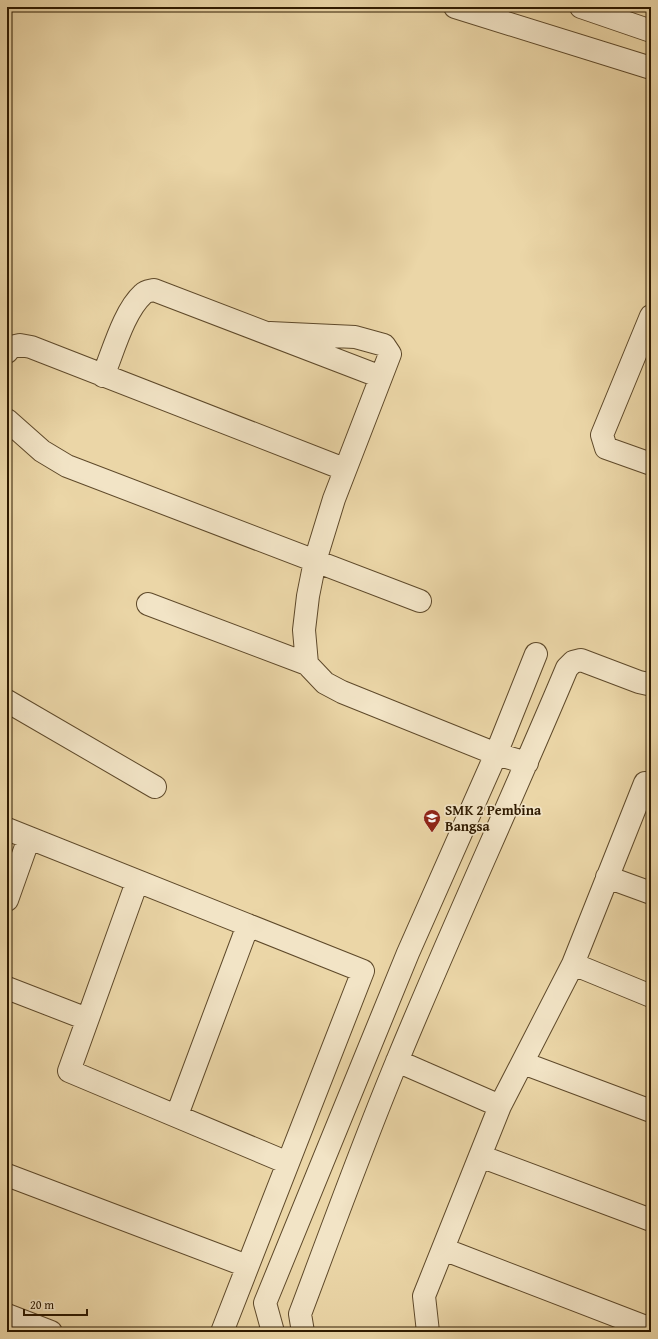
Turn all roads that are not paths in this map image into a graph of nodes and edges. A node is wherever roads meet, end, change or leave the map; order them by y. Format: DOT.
graph roads {
  1 [pos="455,7"];
  2 [pos="581,7"];
  3 [pos="651,31"];
  4 [pos="651,68"];
  5 [pos="651,316"];
  6 [pos="270,333"];
  7 [pos="647,342"];
  8 [pos="7,352"];
  9 [pos="104,376"];
  10 [pos="381,377"];
  11 [pos="7,420"];
  12 [pos="651,464"];
  13 [pos="344,469"];
  14 [pos="315,561"];
  15 [pos="420,601"];
  16 [pos="148,604"];
  17 [pos="536,654"];
  18 [pos="307,664"];
  19 [pos="651,682"];
  20 [pos="7,701"];
  21 [pos="496,754"];
  22 [pos="527,763"];
  23 [pos="649,778"];
  24 [pos="155,787"];
  25 [pos="7,829"];
  26 [pos="29,838"];
  27 [pos="607,877"];
  28 [pos="137,882"];
  29 [pos="651,893"];
  30 [pos="7,900"];
  31 [pos="248,925"];
  32 [pos="408,953"];
  33 [pos="437,964"];
  34 [pos="573,964"];
  35 [pos="7,988"];
  36 [pos="651,996"];
  37 [pos="87,1020"];
  38 [pos="397,1061"];
  39 [pos="523,1062"];
  40 [pos="500,1106"];
  41 [pos="651,1110"];
  42 [pos="177,1115"];
  43 [pos="480,1156"];
  44 [pos="288,1162"];
  45 [pos="7,1175"];
  46 [pos="651,1220"];
  47 [pos="443,1249"];
  48 [pos="247,1266"];
  49 [pos="7,1315"];
  50 [pos="651,1329"];
  51 [pos="51,1332"];
  52 [pos="222,1332"];
  53 [pos="273,1332"];
  54 [pos="303,1332"];
  55 [pos="428,1332"];
  1 -- 4 [label="street"];
  2 -- 3 [label="street"];
  5 -- 7 [label="street"];
  6 -- 9 [label="street"];
  6 -- 10 [label="street"];
  6 -- 10 [label="street"];
  7 -- 12 [label="street"];
  8 -- 9 [label="street"];
  9 -- 13 [label="street"];
  10 -- 13 [label="street"];
  11 -- 14 [label="street"];
  13 -- 14 [label="street"];
  14 -- 15 [label="street"];
  14 -- 18 [label="street"];
  16 -- 18 [label="street"];
  17 -- 21 [label="street"];
  18 -- 21 [label="street"];
  19 -- 22 [label="street"];
  20 -- 24 [label="street"];
  21 -- 22 [label="street"];
  21 -- 32 [label="street"];
  22 -- 33 [label="street"];
  23 -- 27 [label="street"];
  25 -- 26 [label="street"];
  26 -- 28 [label="street"];
  26 -- 30 [label="street"];
  27 -- 29 [label="street"];
  27 -- 34 [label="street"];
  28 -- 31 [label="street"];
  28 -- 37 [label="street"];
  31 -- 42 [label="street"];
  31 -- 44 [label="street"];
  32 -- 33 [label="street"];
  32 -- 53 [label="street"];
  33 -- 38 [label="street"];
  34 -- 36 [label="street"];
  34 -- 39 [label="street"];
  35 -- 37 [label="street"];
  37 -- 42 [label="street"];
  38 -- 40 [label="street"];
  38 -- 54 [label="street"];
  39 -- 40 [label="street"];
  39 -- 41 [label="street"];
  40 -- 43 [label="street"];
  42 -- 44 [label="street"];
  43 -- 46 [label="street"];
  43 -- 47 [label="street"];
  44 -- 48 [label="street"];
  45 -- 48 [label="street"];
  47 -- 50 [label="street"];
  47 -- 55 [label="street"];
  48 -- 52 [label="street"];
  49 -- 51 [label="street"];
}
